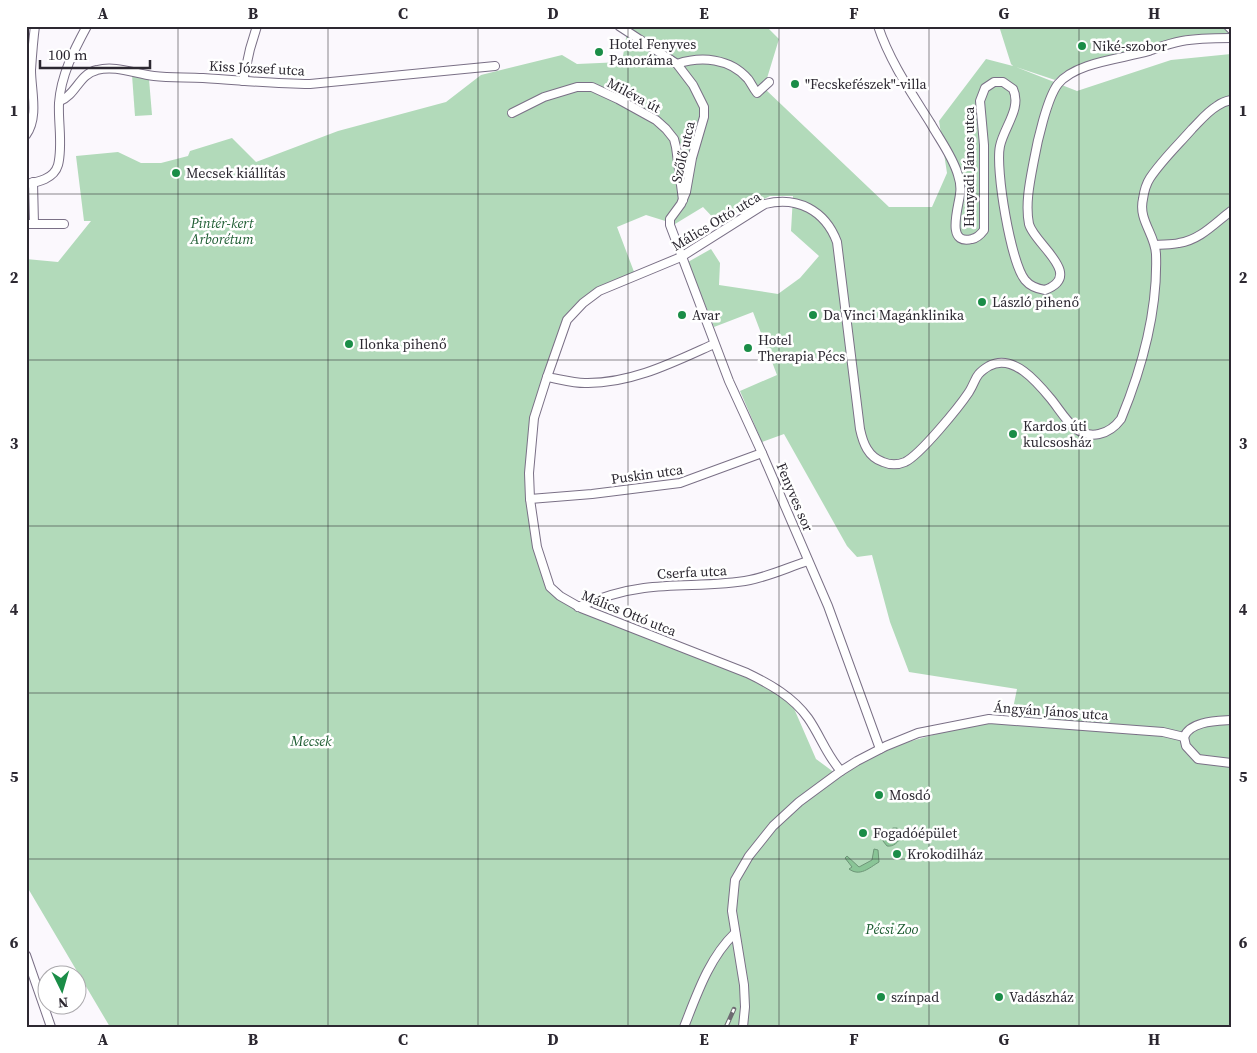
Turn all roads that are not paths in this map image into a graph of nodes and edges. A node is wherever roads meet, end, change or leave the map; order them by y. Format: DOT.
graph roads {
  1 [pos="35,26"];
  2 [pos="86,26"];
  3 [pos="257,26"];
  4 [pos="619,26"];
  5 [pos="878,26"];
  6 [pos="1231,38"];
  7 [pos="677,64"];
  8 [pos="495,66"];
  9 [pos="243,81"];
  10 [pos="769,82"];
  11 [pos="1231,100"];
  12 [pos="60,101"];
  13 [pos="512,113"];
  14 [pos="26,135"];
  15 [pos="684,179"];
  16 [pos="29,182"];
  17 [pos="683,200"];
  18 [pos="1231,211"];
  19 [pos="30,224"];
  20 [pos="64,224"];
  21 [pos="1155,245"];
  22 [pos="681,257"];
  23 [pos="714,344"];
  24 [pos="547,377"];
  25 [pos="762,454"];
  26 [pos="530,499"];
  27 [pos="808,560"];
  28 [pos="578,607"];
  29 [pos="1231,720"];
  30 [pos="1184,737"];
  31 [pos="880,749"];
  32 [pos="1231,763"];
  33 [pos="841,772"];
  34 [pos="735,933"];
  35 [pos="26,955"];
  36 [pos="51,1027"];
  37 [pos="684,1027"];
  38 [pos="743,1027"];
  1 -- 14 [label="street"];
  2 -- 12 [label="street"];
  3 -- 9 [label="street"];
  4 -- 7 [label="street, Szőlő utca"];
  5 -- 6 [label="street, Hunyadi János utca"];
  7 -- 10 [label="street"];
  7 -- 15 [label="street, Szőlő utca"];
  8 -- 9 [label="street, Kiss József utca"];
  9 -- 12 [label="street, Kiss József utca"];
  11 -- 21 [label="street"];
  12 -- 16 [label="street"];
  13 -- 15 [label="street, Miléva út"];
  15 -- 17 [label="street, Miléva út"];
  16 -- 19 [label="street"];
  17 -- 22 [label="street, Szőlő utca"];
  18 -- 21 [label="street"];
  19 -- 20 [label="street"];
  21 -- 22 [label="street, Málics Ottó utca"];
  22 -- 23 [label="street, Fenyves sor"];
  22 -- 24 [label="street, Málics Ottó utca"];
  23 -- 24 [label="street"];
  23 -- 25 [label="street, Fenyves sor"];
  24 -- 26 [label="street, Málics Ottó utca"];
  25 -- 26 [label="street, Puskin utca"];
  25 -- 27 [label="street, Fenyves sor"];
  26 -- 28 [label="street, Málics Ottó utca"];
  27 -- 28 [label="street, Cserfa utca"];
  27 -- 31 [label="street, Fenyves sor"];
  28 -- 33 [label="street, Málics Ottó utca"];
  29 -- 30 [label="street"];
  30 -- 31 [label="street, Ángyán János utca"];
  30 -- 32 [label="street"];
  31 -- 33 [label="street, Ángyán János utca"];
  33 -- 34 [label="street, Ángyán János utca"];
  34 -- 37 [label="street"];
  34 -- 38 [label="street, Ángyán János utca"];
  35 -- 36 [label="street"];
}
